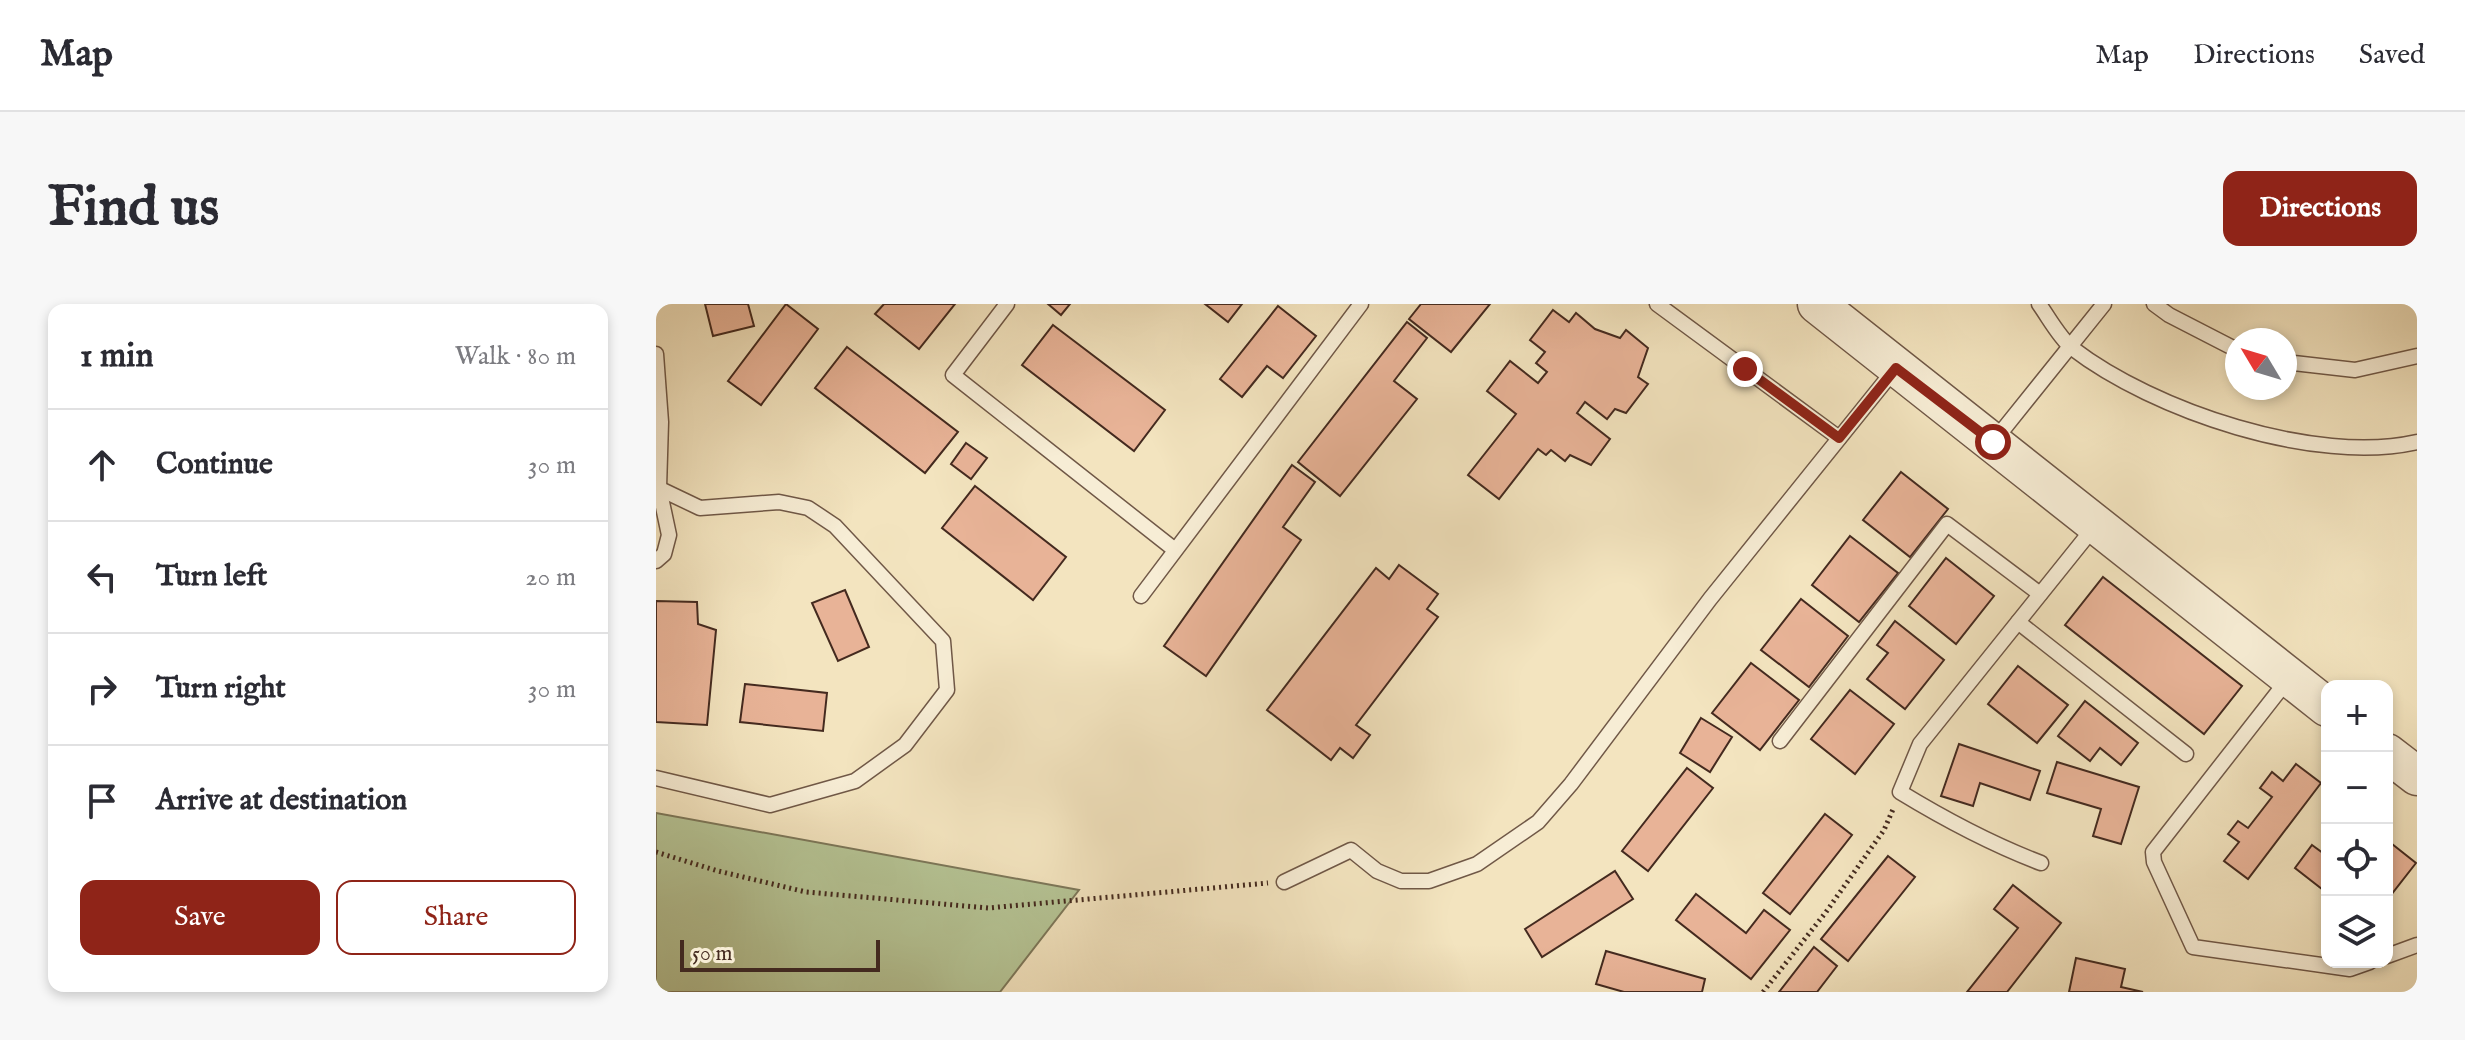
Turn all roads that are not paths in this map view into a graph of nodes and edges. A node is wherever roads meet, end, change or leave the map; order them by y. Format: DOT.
graph roads {
  1 [pos="1007,304"];
  2 [pos="1657,304"];
  3 [pos="1817,304"];
  4 [pos="2039,304"];
  5 [pos="2104,304"];
  6 [pos="2154,304"];
  7 [pos="1357,305"];
  8 [pos="2225,344"];
  9 [pos="2070,346"];
  10 [pos="656,354"];
  11 [pos="2417,356"];
  12 [pos="2297,363"];
  13 [pos="1896,368"];
  14 [pos="1839,438"];
  15 [pos="1993,442"];
  16 [pos="2417,442"];
  17 [pos="658,488"];
  18 [pos="2095,525"];
  19 [pos="1175,550"];
  20 [pos="656,561"];
  21 [pos="2040,594"];
  22 [pos="1141,596"];
  23 [pos="2018,622"];
  24 [pos="2290,678"];
  25 [pos="2321,702"];
  26 [pos="1780,741"];
  27 [pos="2186,754"];
  28 [pos="2393,758"];
  29 [pos="2417,776"];
  30 [pos="656,778"];
  31 [pos="2041,863"];
  32 [pos="1284,882"];
  33 [pos="2417,945"];
  34 [pos="2393,954"];
  35 [pos="2321,965"];
  1 -- 19 [label="lane"];
  2 -- 14 [label="lane"];
  3 -- 13 [label="street"];
  4 -- 9 [label="lane"];
  5 -- 9 [label="lane"];
  6 -- 8 [label="lane"];
  7 -- 19 [label="lane"];
  9 -- 15 [label="lane"];
  9 -- 16 [label="lane"];
  10 -- 17 [label="lane"];
  11 -- 12 [label="lane"];
  13 -- 14 [label="lane"];
  13 -- 15 [label="street"];
  14 -- 32 [label="lane"];
  15 -- 18 [label="street"];
  17 -- 20 [label="lane"];
  17 -- 30 [label="lane"];
  18 -- 21 [label="lane"];
  18 -- 24 [label="street"];
  19 -- 22 [label="lane"];
  21 -- 23 [label="lane"];
  21 -- 26 [label="lane"];
  23 -- 27 [label="lane"];
  23 -- 31 [label="lane"];
  24 -- 25 [label="street"];
  24 -- 35 [label="lane"];
  28 -- 29 [label="street"];
  33 -- 34 [label="lane"];
}
